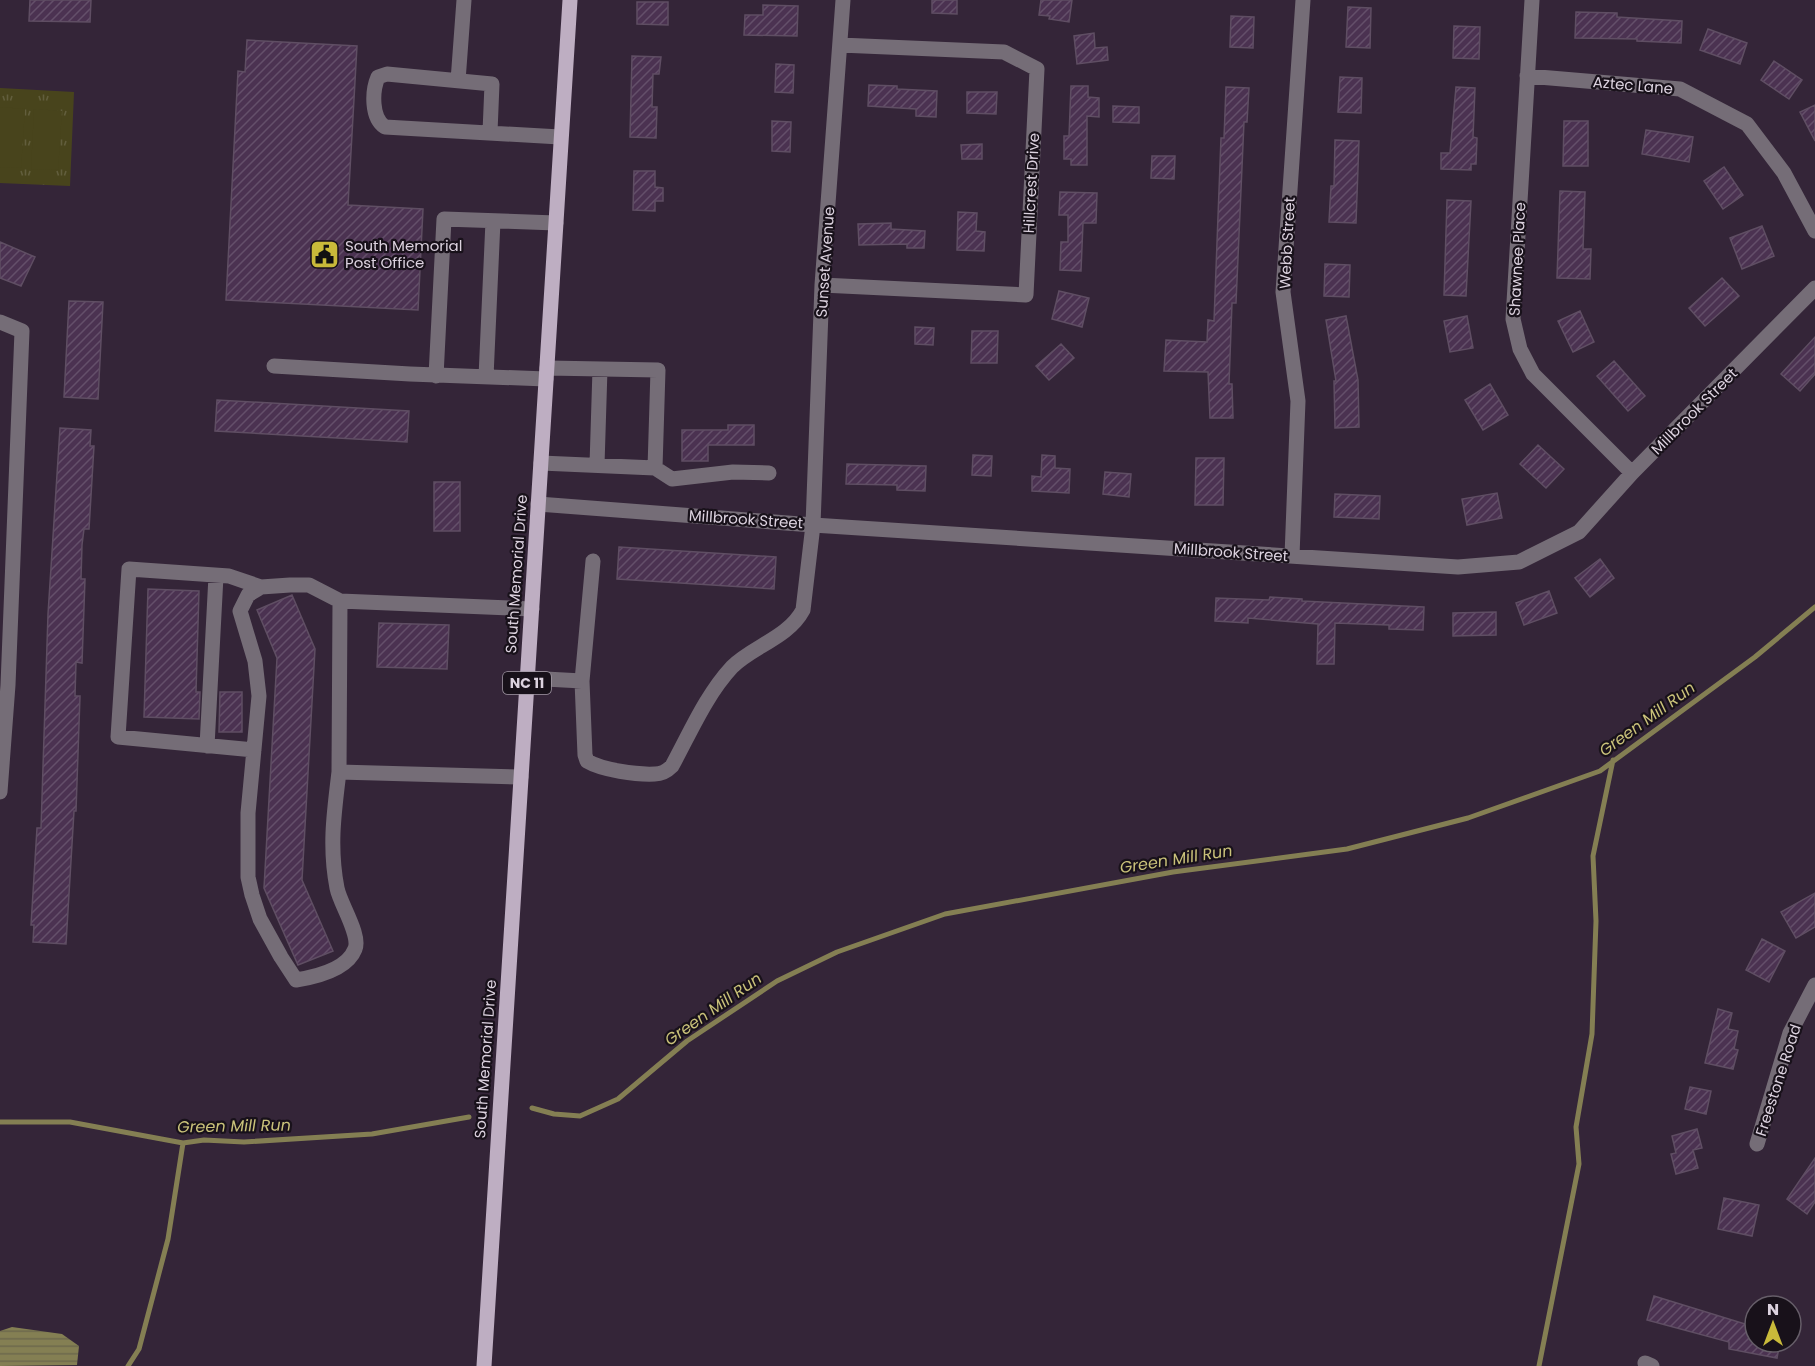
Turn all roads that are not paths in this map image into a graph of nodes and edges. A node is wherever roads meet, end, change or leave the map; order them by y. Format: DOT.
graph roads {
  1 [pos="464,0"];
  2 [pos="570,0"];
  3 [pos="843,0"];
  4 [pos="1303,0"];
  5 [pos="1532,0"];
  6 [pos="840,45"];
  7 [pos="1527,76"];
  8 [pos="458,81"];
  9 [pos="490,132"];
  10 [pos="560,137"];
  11 [pos="493,221"];
  12 [pos="556,224"];
  13 [pos="1815,231"];
  14 [pos="822,285"];
  15 [pos="1815,288"];
  16 [pos="0,322"];
  17 [pos="274,366"];
  18 [pos="600,369"];
  19 [pos="547,374"];
  20 [pos="436,376"];
  21 [pos="486,377"];
  22 [pos="541,463"];
  23 [pos="597,465"];
  24 [pos="655,468"];
  25 [pos="769,473"];
  26 [pos="1632,473"];
  27 [pos="538,504"];
  28 [pos="813,525"];
  29 [pos="1292,556"];
  30 [pos="593,561"];
  31 [pos="216,576"];
  32 [pos="261,587"];
  33 [pos="340,602"];
  34 [pos="532,609"];
  35 [pos="527,678"];
  36 [pos="582,681"];
  37 [pos="207,746"];
  38 [pos="254,750"];
  39 [pos="339,772"];
  40 [pos="521,777"];
  41 [pos="0,792"];
  42 [pos="1815,985"];
  43 [pos="1757,1144"];
  44 [pos="484,1366"];
  1 -- 8 [label="street"];
  2 -- 10 [label="main road, South Memorial Drive / NC 11"];
  3 -- 6 [label="street, Sunset Avenue"];
  4 -- 29 [label="street, Webb Street"];
  5 -- 7 [label="street, Shawnee Place"];
  6 -- 14 [label="street, Sunset Avenue"];
  6 -- 14 [label="street, Hillcrest Drive"];
  7 -- 13 [label="street, Aztec Lane"];
  7 -- 26 [label="street, Shawnee Place"];
  8 -- 9 [label="street"];
  8 -- 9 [label="street"];
  9 -- 10 [label="street"];
  10 -- 12 [label="main road, South Memorial Drive / NC 11"];
  11 -- 12 [label="street"];
  11 -- 20 [label="street"];
  11 -- 21 [label="street"];
  12 -- 19 [label="main road, South Memorial Drive / NC 11"];
  14 -- 28 [label="street, Sunset Avenue"];
  15 -- 26 [label="street, Millbrook Street"];
  16 -- 41 [label="street"];
  17 -- 20 [label="street"];
  18 -- 19 [label="street"];
  18 -- 23 [label="street"];
  18 -- 24 [label="street"];
  19 -- 21 [label="street"];
  19 -- 22 [label="main road, South Memorial Drive / NC 11"];
  20 -- 21 [label="street"];
  22 -- 23 [label="street"];
  22 -- 27 [label="main road, South Memorial Drive / NC 11"];
  23 -- 24 [label="street"];
  24 -- 25 [label="street"];
  26 -- 29 [label="street, Millbrook Street"];
  27 -- 28 [label="street, Millbrook Street"];
  27 -- 34 [label="main road, South Memorial Drive / NC 11"];
  28 -- 29 [label="street, Millbrook Street"];
  28 -- 36 [label="street, Sunset Avenue"];
  30 -- 36 [label="street"];
  31 -- 32 [label="street"];
  31 -- 37 [label="street"];
  31 -- 37 [label="street"];
  32 -- 33 [label="street"];
  32 -- 38 [label="street"];
  33 -- 34 [label="street"];
  33 -- 39 [label="street"];
  34 -- 35 [label="main road, South Memorial Drive / NC 11"];
  35 -- 36 [label="street"];
  35 -- 40 [label="main road, South Memorial Drive / NC 11"];
  37 -- 38 [label="street"];
  38 -- 39 [label="street"];
  39 -- 40 [label="street"];
  40 -- 44 [label="main road, South Memorial Drive / NC 11"];
  42 -- 43 [label="street, Freestone Road"];
}
